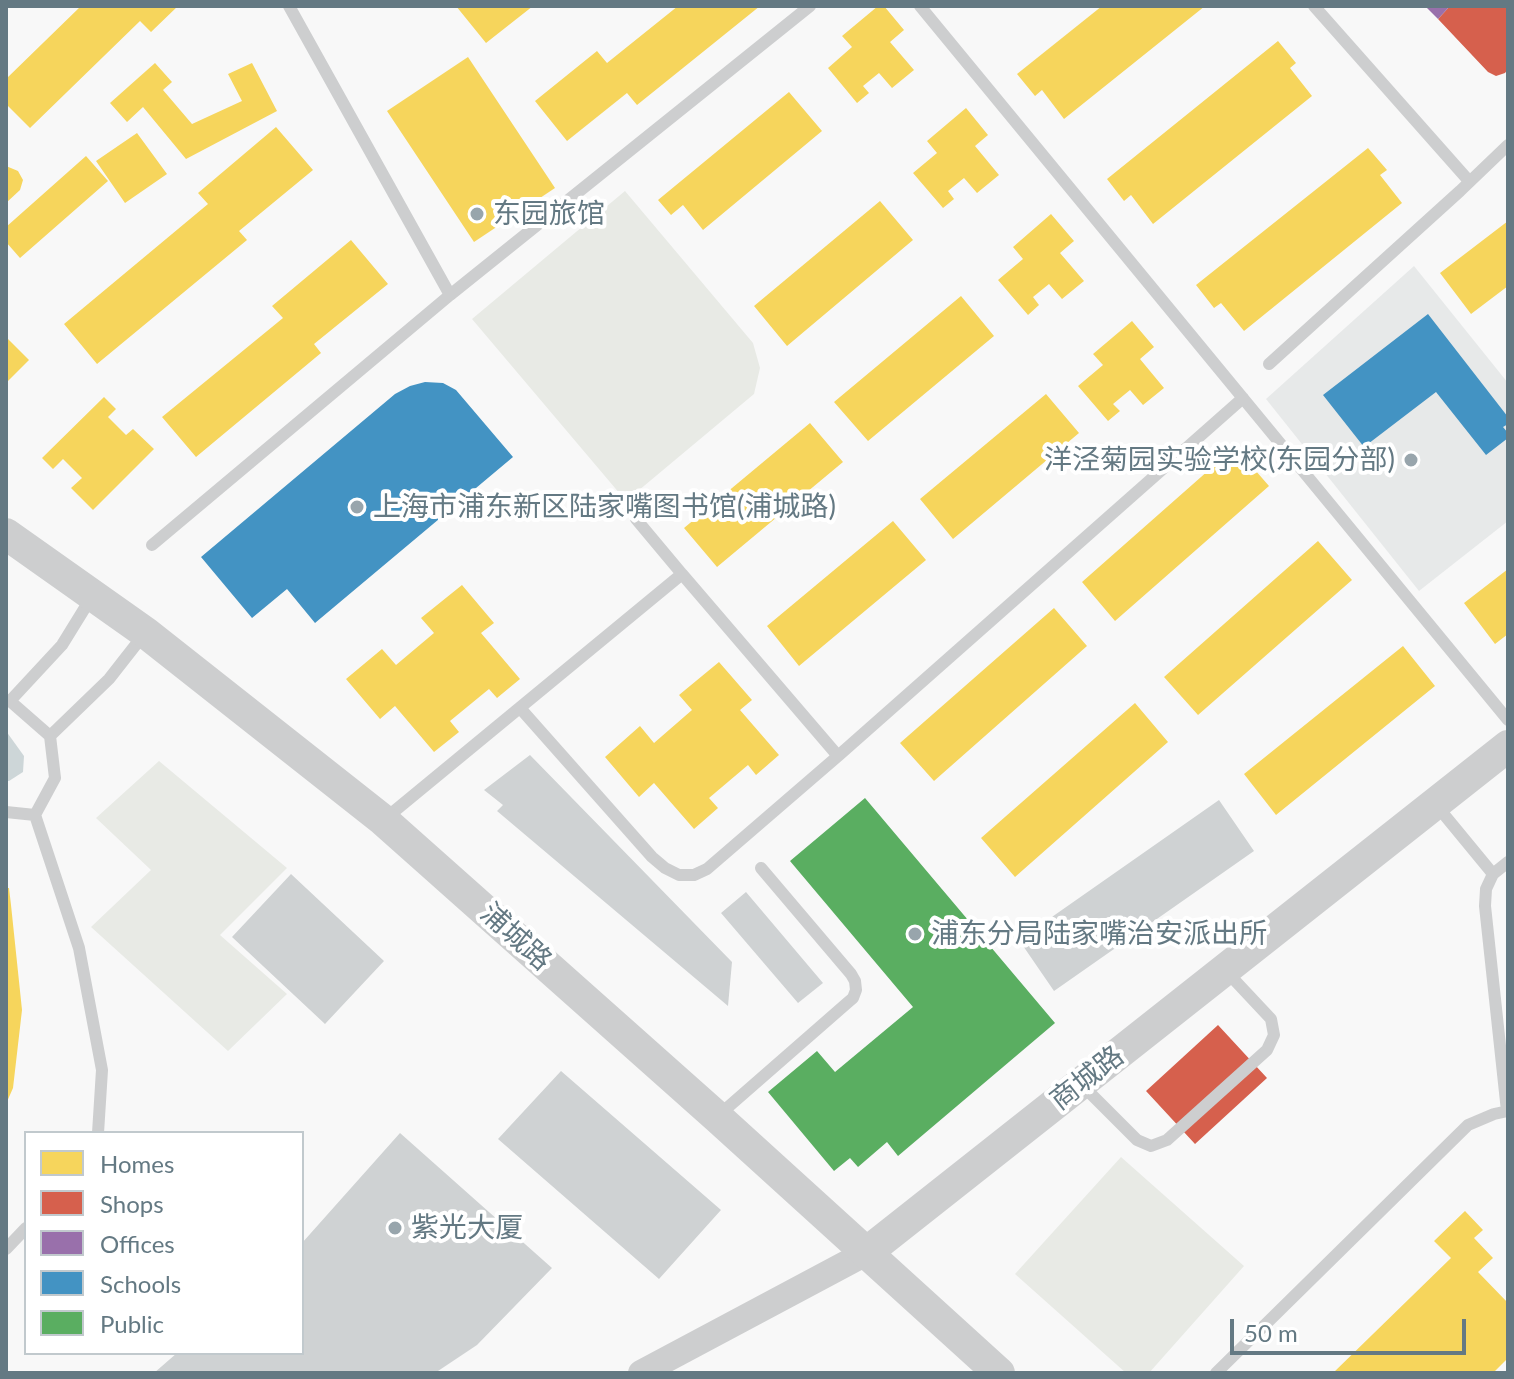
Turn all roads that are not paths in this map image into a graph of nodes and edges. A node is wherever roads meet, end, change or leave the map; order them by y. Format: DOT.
graph roads {
  1 [pos="289,6"];
  2 [pos="810,6"];
  3 [pos="920,6"];
  4 [pos="1314,6"];
  5 [pos="1508,145"];
  6 [pos="1469,181"];
  7 [pos="450,295"];
  8 [pos="1269,364"];
  9 [pos="1243,398"];
  10 [pos="636,519"];
  11 [pos="6,534"];
  12 [pos="152,545"];
  13 [pos="682,574"];
  14 [pos="92,595"];
  15 [pos="146,633"];
  16 [pos="8,700"];
  17 [pos="520,708"];
  18 [pos="1508,720"];
  19 [pos="50,736"];
  20 [pos="1508,746"];
  21 [pos="838,756"];
  22 [pos="1435,803"];
  23 [pos="6,812"];
  24 [pos="35,815"];
  25 [pos="383,820"];
  26 [pos="1508,862"];
  27 [pos="761,868"];
  28 [pos="1493,874"];
  29 [pos="1225,970"];
  30 [pos="1080,1084"];
  31 [pos="1508,1111"];
  32 [pos="717,1117"];
  33 [pos="98,1131"];
  34 [pos="24,1230"];
  35 [pos="6,1249"];
  36 [pos="866,1253"];
  37 [pos="641,1373"];
  38 [pos="999,1373"];
  39 [pos="1216,1373"];
  1 -- 7 [label="lane"];
  2 -- 7 [label="lane"];
  3 -- 9 [label="lane"];
  4 -- 6 [label="lane"];
  5 -- 6 [label="lane"];
  6 -- 8 [label="lane"];
  7 -- 12 [label="lane"];
  9 -- 18 [label="lane"];
  9 -- 21 [label="lane"];
  10 -- 13 [label="lane"];
  11 -- 14 [label="street, 浦城路"];
  13 -- 17 [label="lane"];
  13 -- 21 [label="lane"];
  14 -- 15 [label="street, 浦城路"];
  14 -- 16 [label="lane"];
  15 -- 19 [label="lane"];
  15 -- 25 [label="street, 浦城路"];
  16 -- 19 [label="lane"];
  17 -- 21 [label="lane"];
  17 -- 25 [label="lane"];
  19 -- 24 [label="lane"];
  20 -- 22 [label="street, 商城路"];
  22 -- 28 [label="lane"];
  22 -- 29 [label="street, 商城路"];
  23 -- 24 [label="lane"];
  24 -- 33 [label="lane"];
  25 -- 32 [label="street, 浦城路"];
  26 -- 28 [label="lane"];
  27 -- 32 [label="lane"];
  28 -- 31 [label="lane"];
  29 -- 30 [label="street, 商城路"];
  29 -- 30 [label="lane"];
  30 -- 36 [label="street, 商城路"];
  31 -- 39 [label="lane"];
  32 -- 36 [label="street, 浦城路"];
  34 -- 35 [label="lane"];
  36 -- 37 [label="street, 商城路"];
  36 -- 38 [label="street, 浦城路"];
}
